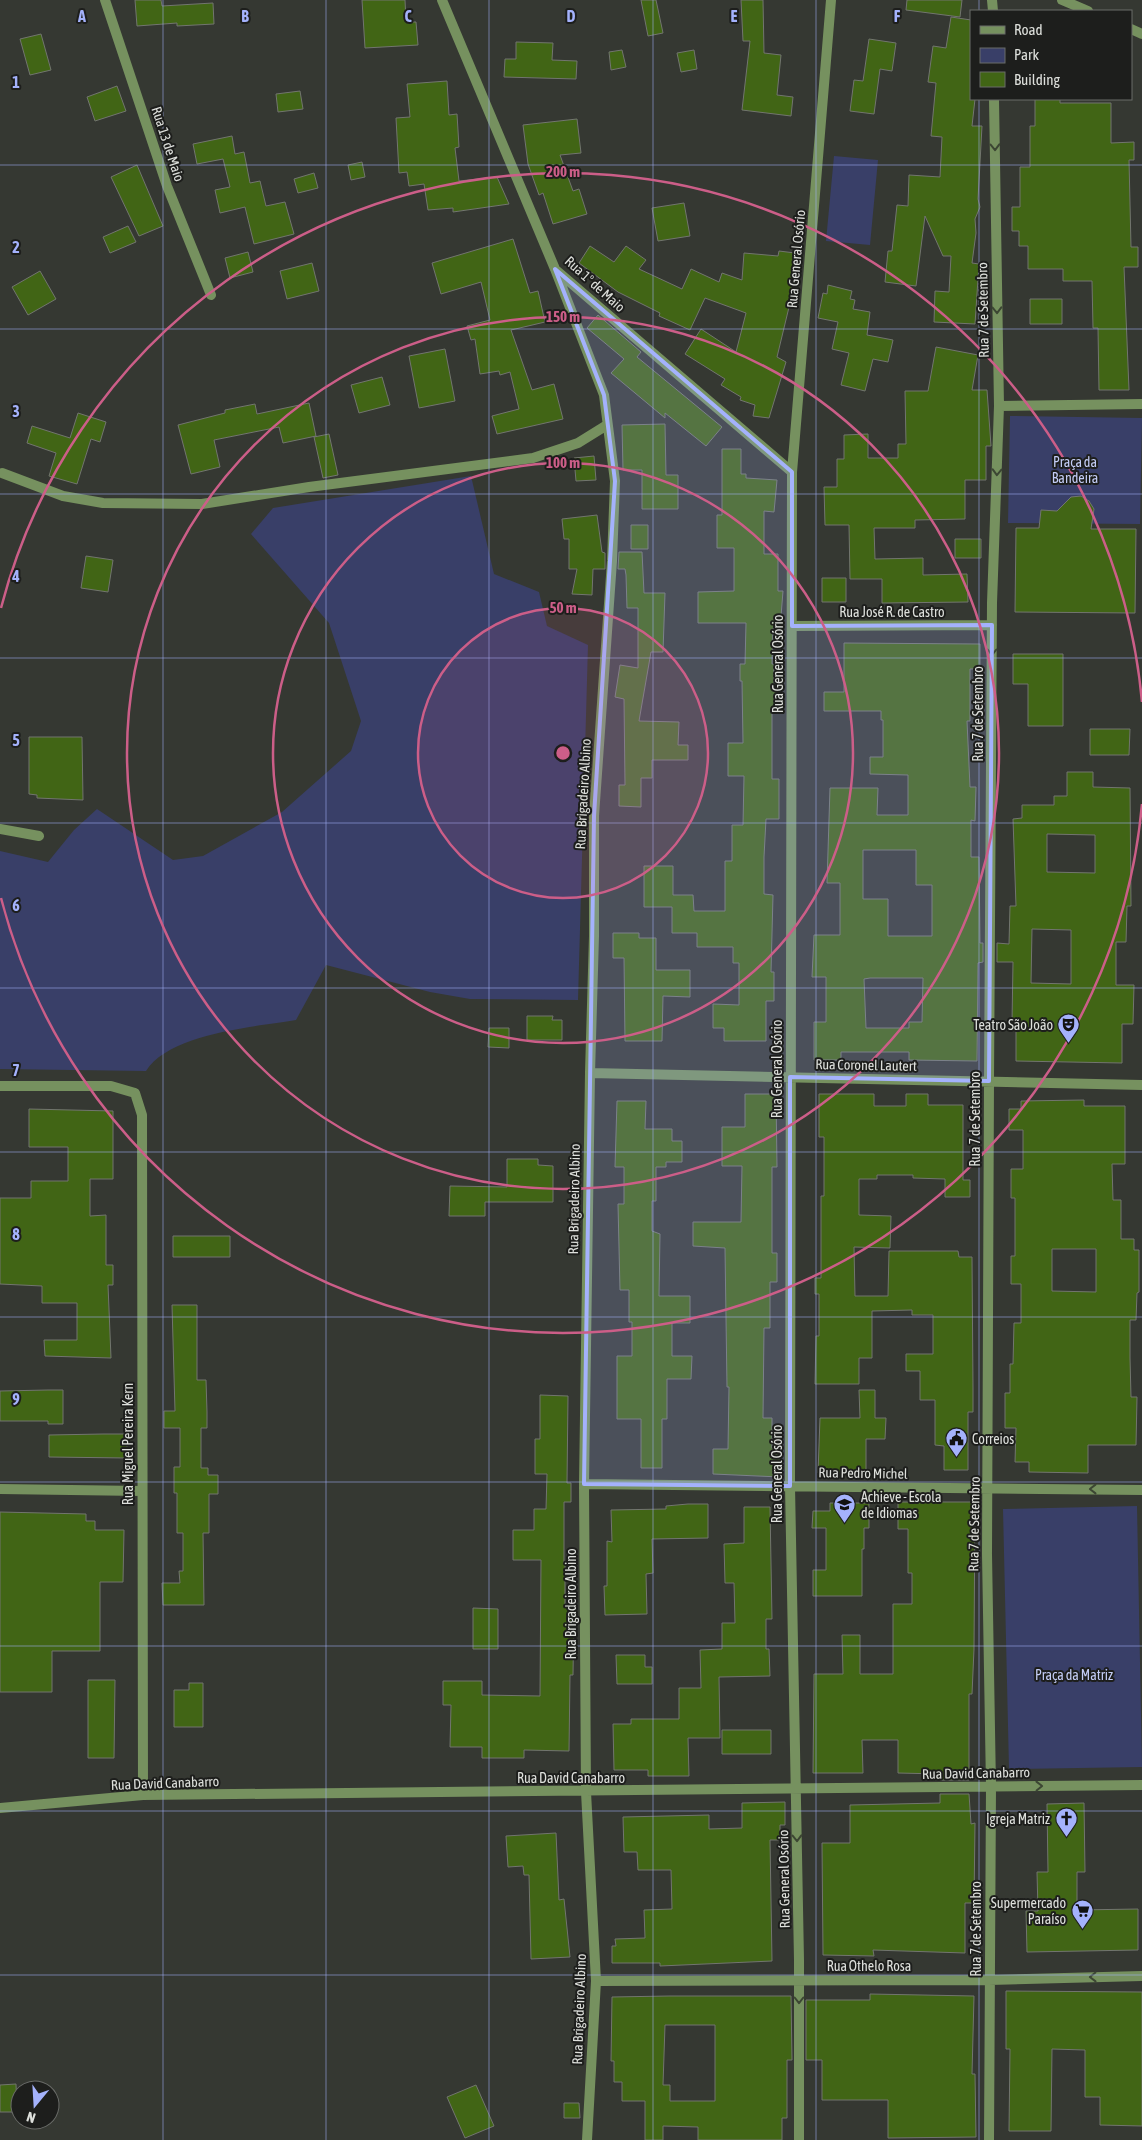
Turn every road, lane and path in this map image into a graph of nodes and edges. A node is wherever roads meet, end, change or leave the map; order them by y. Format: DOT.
graph roads {
  1 [pos="105,0"];
  2 [pos="442,0"];
  3 [pos="831,0"];
  4 [pos="1062,0"];
  5 [pos="1086,10"];
  6 [pos="994,100"];
  7 [pos="555,269"];
  8 [pos="212,295"];
  9 [pos="1142,404"];
  10 [pos="999,406"];
  11 [pos="607,425"];
  12 [pos="792,472"];
  13 [pos="2,473"];
  14 [pos="992,625"];
  15 [pos="792,626"];
  16 [pos="0,828"];
  17 [pos="39,836"];
  18 [pos="590,1073"];
  19 [pos="790,1077"];
  20 [pos="989,1081"];
  21 [pos="1142,1085"];
  22 [pos="0,1086"];
  23 [pos="584,1484"];
  24 [pos="790,1486"];
  25 [pos="988,1488"];
  26 [pos="0,1489"];
  27 [pos="1142,1490"];
  28 [pos="141,1491"];
  29 [pos="1142,1785"];
  30 [pos="991,1786"];
  31 [pos="796,1789"];
  32 [pos="586,1792"];
  33 [pos="143,1795"];
  34 [pos="0,1808"];
  35 [pos="1142,1976"];
  36 [pos="799,1980"];
  37 [pos="989,1980"];
  38 [pos="596,1981"];
  39 [pos="587,2140"];
  40 [pos="799,2140"];
  41 [pos="989,2140"];
  1 -- 8 [label="street, Rua 13 de Maio"];
  2 -- 7 [label="street, Rua 1º de Maio"];
  3 -- 12 [label="street, Rua General Osório"];
  4 -- 5 [label="street"];
  6 -- 10 [label="street, Rua 7 de Setembro, one-way"];
  7 -- 11 [label="street, Rua Brigadeiro Albino"];
  7 -- 12 [label="street, Rua 1º de Maio"];
  9 -- 10 [label="street"];
  10 -- 14 [label="street, Rua 7 de Setembro, one-way"];
  11 -- 13 [label="street"];
  11 -- 18 [label="street, Rua Brigadeiro Albino"];
  12 -- 15 [label="street, Rua General Osório"];
  14 -- 15 [label="street, Rua José R. de Castro"];
  14 -- 20 [label="street, Rua 7 de Setembro, one-way"];
  15 -- 19 [label="street, Rua General Osório"];
  16 -- 17 [label="street"];
  18 -- 19 [label="street, Rua Coronel Lautert"];
  18 -- 23 [label="street, Rua Brigadeiro Albino"];
  19 -- 20 [label="street, Rua Coronel Lautert"];
  19 -- 24 [label="street, Rua General Osório"];
  20 -- 21 [label="street, Rua Coronel Lautert"];
  20 -- 25 [label="street, Rua 7 de Setembro"];
  22 -- 28 [label="street, Rua Miguel Pereira Kern"];
  23 -- 24 [label="street, Rua Pedro Michel"];
  23 -- 32 [label="street, Rua Brigadeiro Albino"];
  24 -- 25 [label="street, Rua Pedro Michel"];
  24 -- 31 [label="street, Rua General Osório"];
  27 -- 25 [label="street, Rua Pedro Michel, one-way"];
  25 -- 30 [label="street, Rua 7 de Setembro"];
  26 -- 28 [label="street"];
  28 -- 33 [label="street, Rua Miguel Pereira Kern"];
  30 -- 29 [label="street, Rua David Canabarro, one-way"];
  30 -- 31 [label="street, Rua David Canabarro"];
  30 -- 37 [label="street, Rua 7 de Setembro"];
  31 -- 32 [label="street, Rua David Canabarro"];
  31 -- 36 [label="street, Rua General Osório, one-way"];
  32 -- 33 [label="street, Rua David Canabarro"];
  32 -- 38 [label="street, Rua Brigadeiro Albino"];
  33 -- 34 [label="street, Rua David Canabarro"];
  35 -- 37 [label="street, Rua Othelo Rosa, one-way"];
  36 -- 37 [label="street, Rua Othelo Rosa"];
  36 -- 38 [label="street, Rua Othelo Rosa"];
  36 -- 40 [label="street, Rua General Osório, one-way"];
  37 -- 41 [label="street, Rua 7 de Setembro"];
  38 -- 39 [label="street, Rua Brigadeiro Albino"];
}
